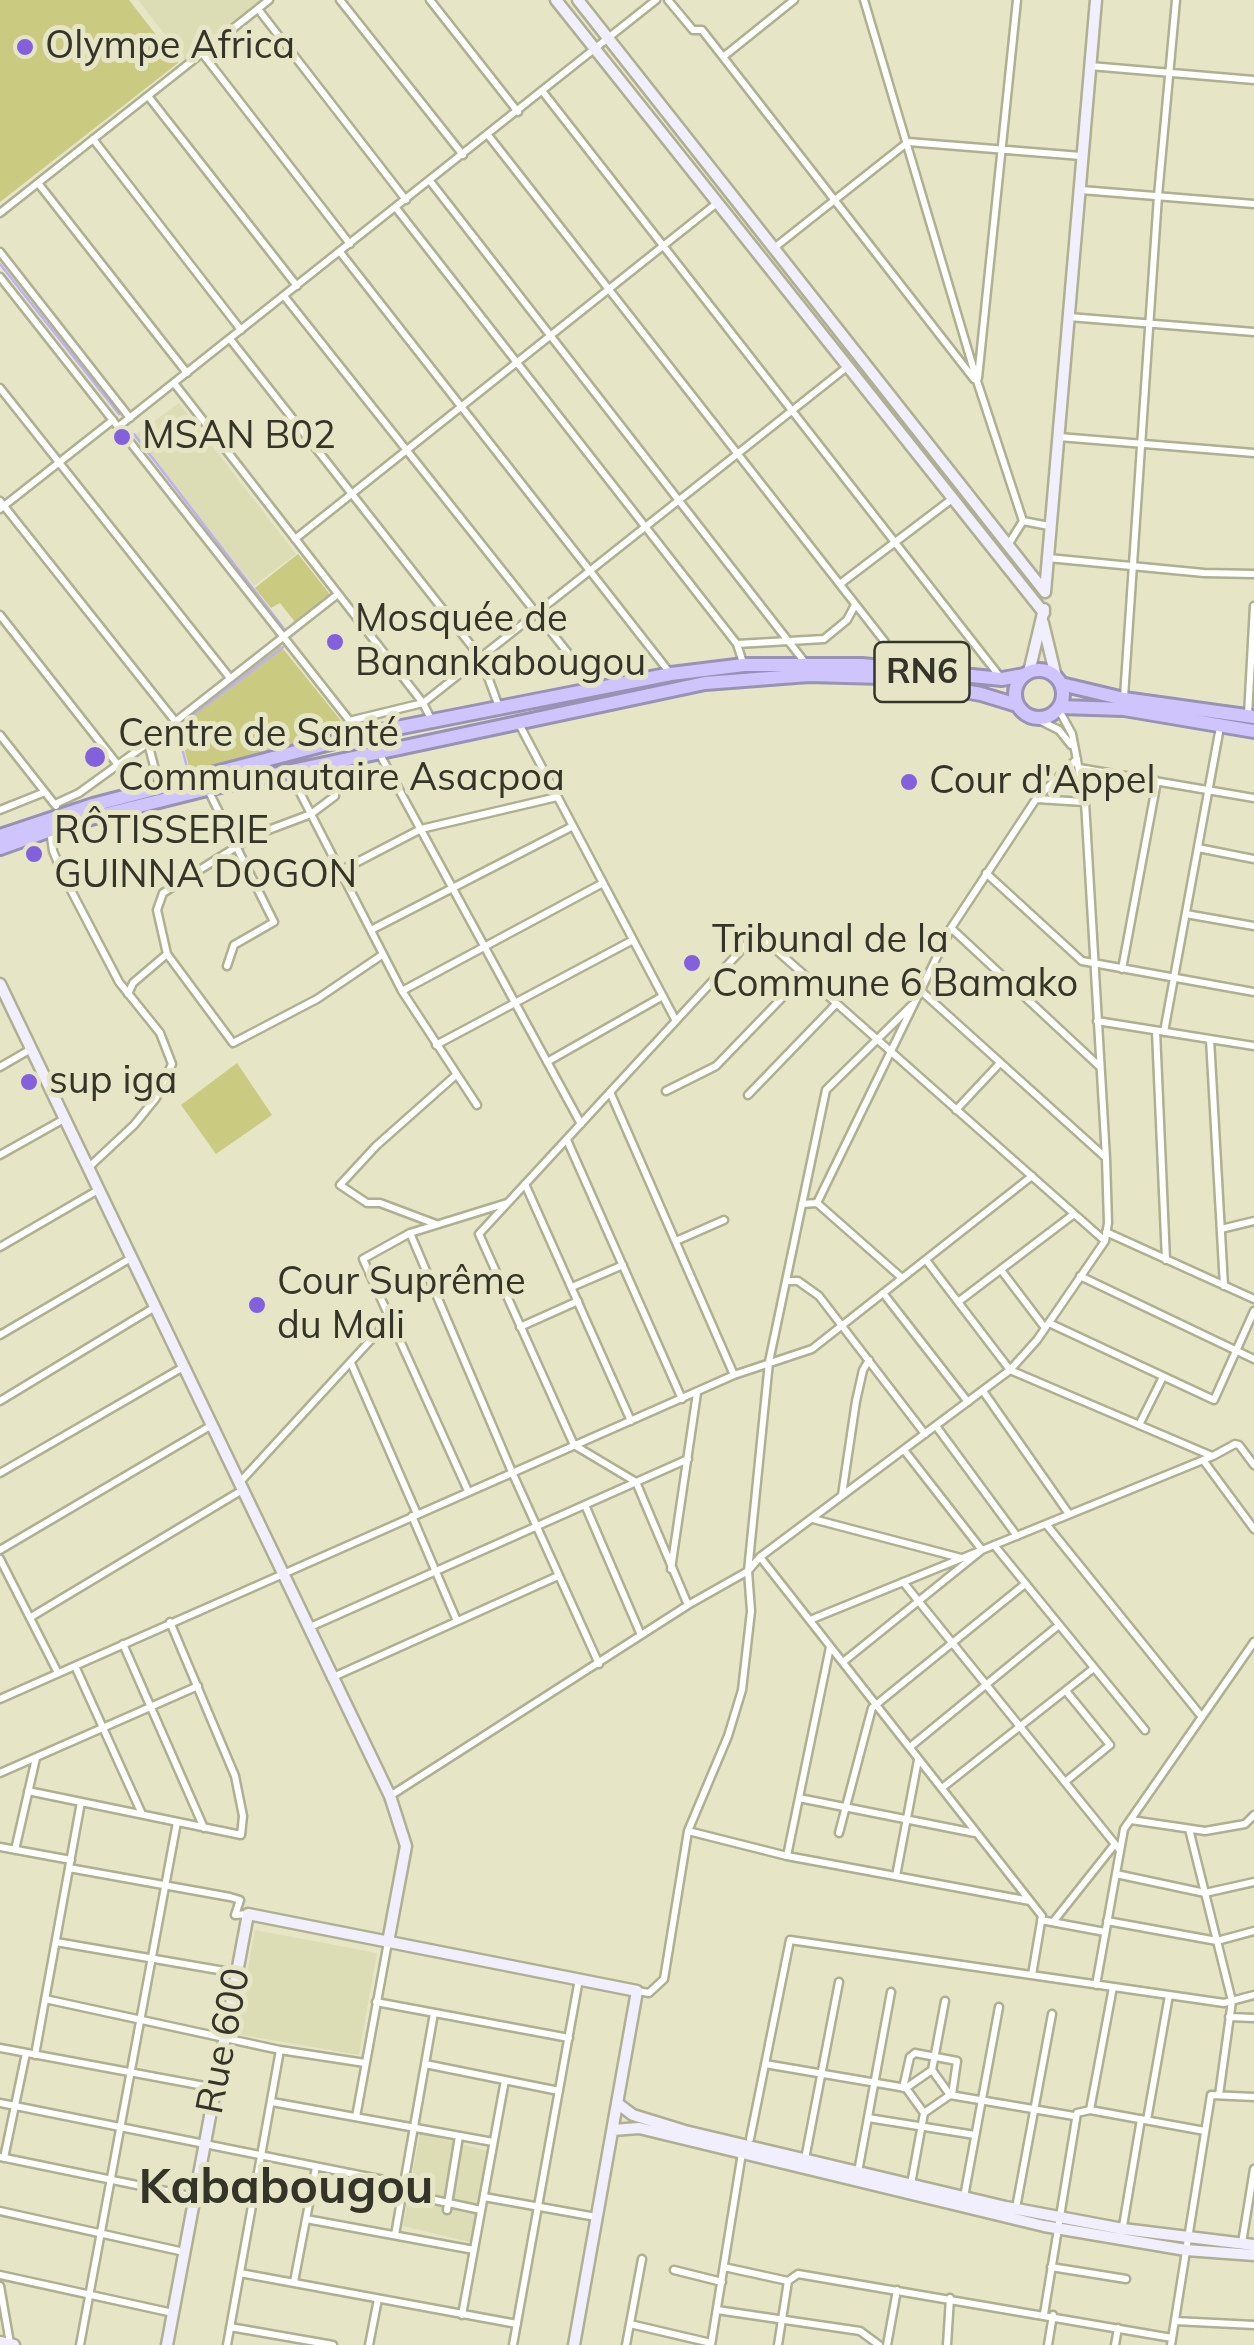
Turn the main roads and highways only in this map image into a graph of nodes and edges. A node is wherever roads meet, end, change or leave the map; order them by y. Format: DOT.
graph roads {
  1 [pos="1026,674"];
  2 [pos="1058,680"];
  3 [pos="1018,705"];
  4 [pos="1059,708"];
  5 [pos="1251,716"];
  6 [pos="1254,731"];
  7 [pos="0,836"];
  8 [pos="0,848"];
  1 -- 2 [label="highway, RN6"];
  1 -- 3 [label="highway, RN6"];
  1 -- 7 [label="highway, RN6"];
  2 -- 4 [label="highway"];
  2 -- 5 [label="highway, RN6"];
  3 -- 4 [label="highway, RN6"];
  3 -- 8 [label="highway, RN6"];
  4 -- 6 [label="highway"];
}
